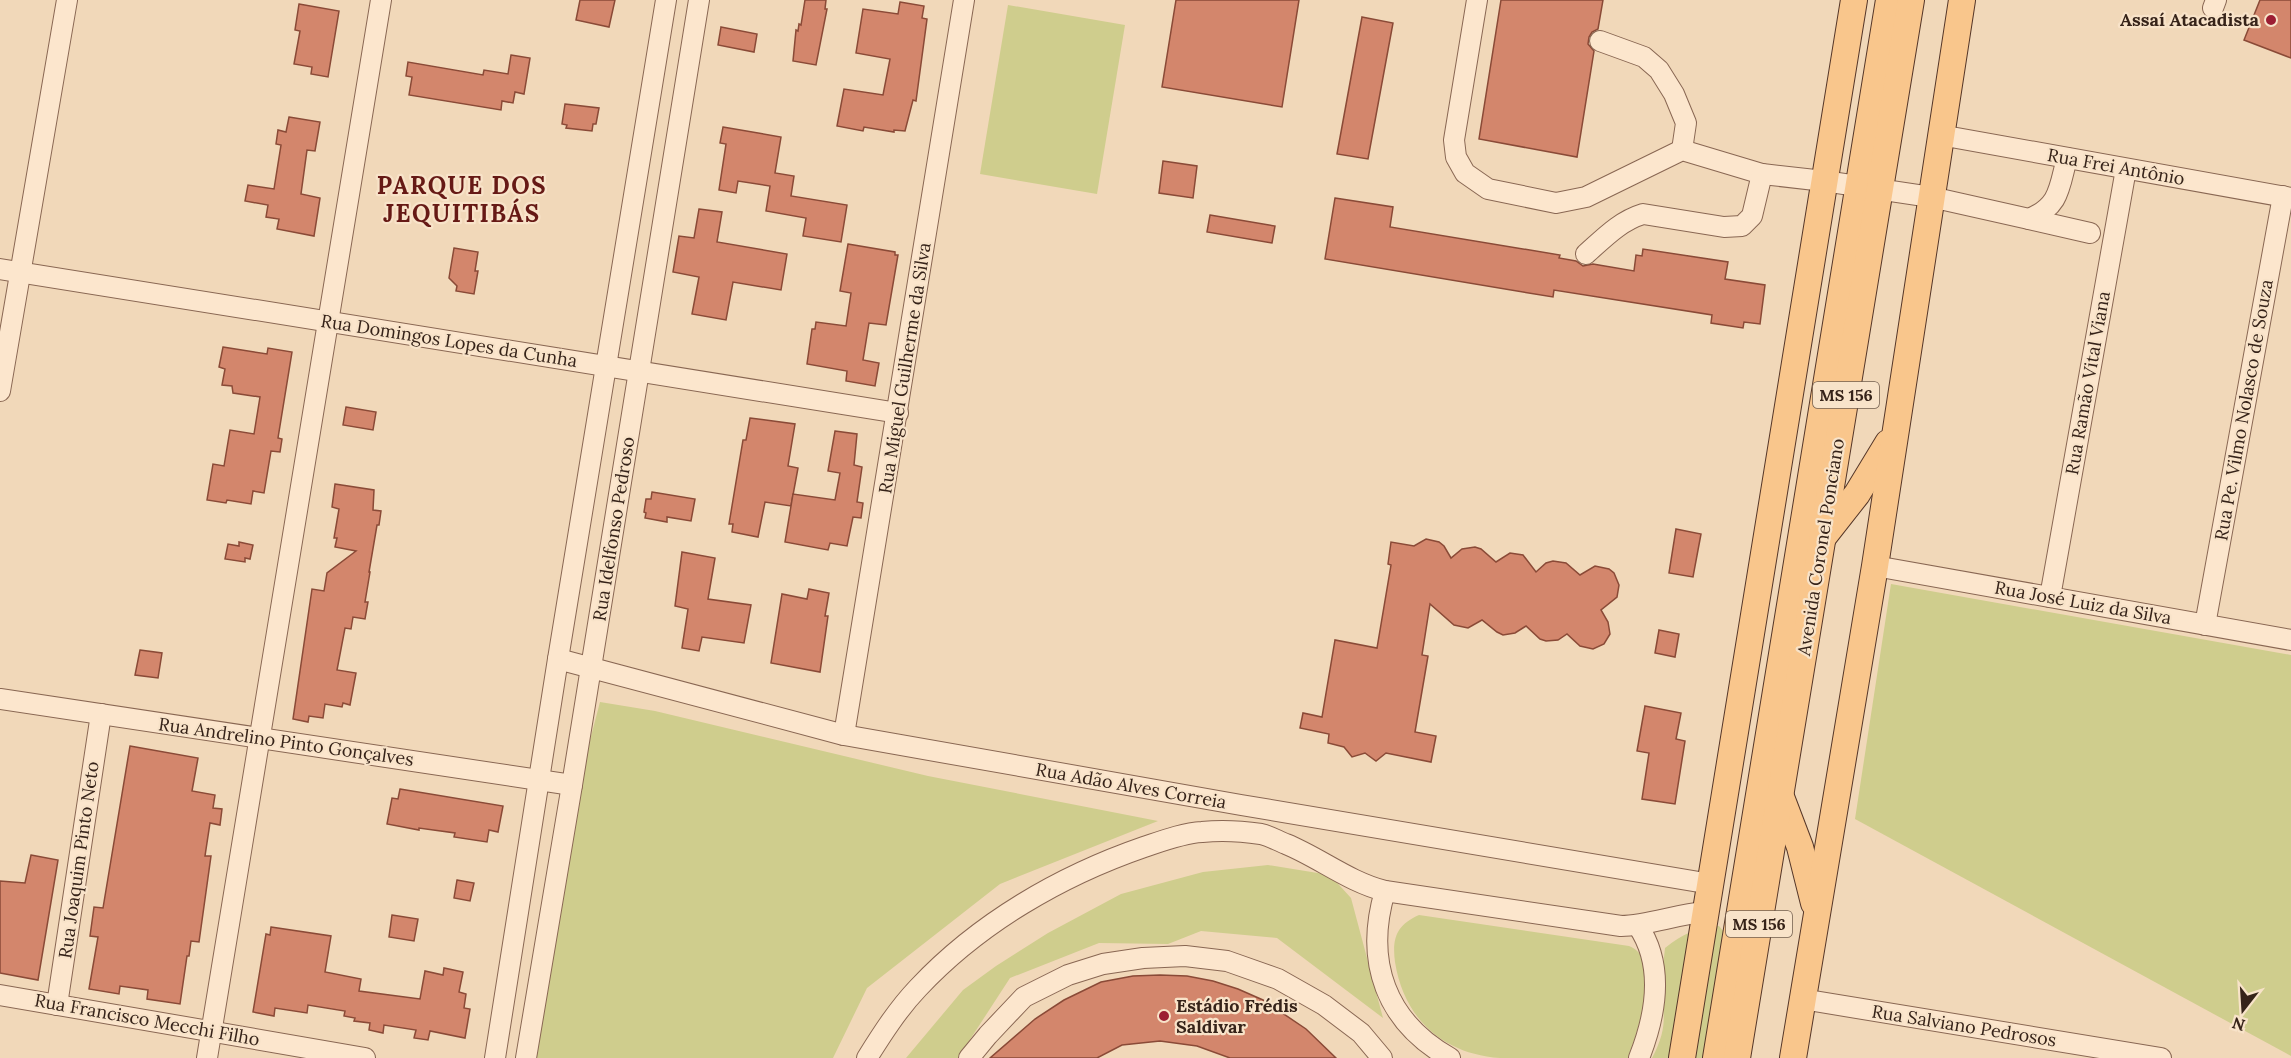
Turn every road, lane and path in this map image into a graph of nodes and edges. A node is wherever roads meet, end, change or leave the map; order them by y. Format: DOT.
graph roads {
  1 [pos="67,0"];
  2 [pos="381,0"];
  3 [pos="666,0"];
  4 [pos="699,0"];
  5 [pos="964,0"];
  6 [pos="1477,0"];
  7 [pos="1854,0"];
  8 [pos="1889,0"];
  9 [pos="1930,0"];
  10 [pos="1962,0"];
  11 [pos="1909,10"];
  12 [pos="1600,41"];
  13 [pos="1882,112"];
  14 [pos="1940,135"];
  15 [pos="1682,150"];
  16 [pos="2067,158"];
  17 [pos="2126,169"];
  18 [pos="1762,174"];
  19 [pos="1824,181"];
  20 [pos="1869,188"];
  21 [pos="1930,197"];
  22 [pos="2287,197"];
  23 [pos="2029,219"];
  24 [pos="2090,233"];
  25 [pos="1586,254"];
  26 [pos="9,270"];
  27 [pos="328,321"];
  28 [pos="607,366"];
  29 [pos="640,371"];
  30 [pos="0,391"];
  31 [pos="898,413"];
  32 [pos="1895,432"];
  33 [pos="1822,539"];
  34 [pos="1875,566"];
  35 [pos="2050,597"];
  36 [pos="2205,625"];
  37 [pos="2291,640"];
  38 [pos="558,659"];
  39 [pos="592,668"];
  40 [pos="0,699"];
  41 [pos="100,714"];
  42 [pos="844,735"];
  43 [pos="259,738"];
  44 [pos="540,780"];
  45 [pos="572,785"];
  46 [pos="1780,796"];
  47 [pos="1711,884"];
  48 [pos="1385,891"];
  49 [pos="1706,912"];
  50 [pos="1816,915"];
  51 [pos="1638,926"];
  52 [pos="0,995"];
  53 [pos="1802,999"];
  54 [pos="57,1005"];
  55 [pos="211,1031"];
  56 [pos="207,1058"];
  57 [pos="366,1058"];
  58 [pos="495,1058"];
  59 [pos="526,1058"];
  60 [pos="867,1058"];
  61 [pos="969,1058"];
  62 [pos="1382,1058"];
  63 [pos="1450,1058"];
  64 [pos="1639,1058"];
  65 [pos="1682,1058"];
  66 [pos="1716,1058"];
  67 [pos="1737,1058"];
  68 [pos="1793,1058"];
  69 [pos="2161,1058"];
  1 -- 26 [label="street"];
  2 -- 27 [label="street"];
  3 -- 28 [label="street, Rua Idelfonso Pedroso"];
  4 -- 29 [label="street, Rua Idelfonso Pedroso"];
  5 -- 31 [label="street, Rua Miguel Guilherme da Silva"];
  6 -- 15 [label="street"];
  7 -- 19 [label="main road"];
  8 -- 13 [label="main road"];
  9 -- 11 [label="main road"];
  10 -- 14 [label="main road"];
  11 -- 13 [label="main road, Avenida Coronel Ponciano / MS 156"];
  12 -- 15 [label="street"];
  13 -- 20 [label="main road, Avenida Coronel Ponciano / MS 156"];
  14 -- 16 [label="street, Rua Frei Antônio"];
  14 -- 21 [label="main road"];
  15 -- 18 [label="street"];
  16 -- 17 [label="street, Rua Frei Antônio"];
  16 -- 23 [label="street"];
  17 -- 22 [label="street, Rua Frei Antônio"];
  17 -- 35 [label="street, Rua Ramão Vital Viana"];
  18 -- 19 [label="street"];
  18 -- 25 [label="street"];
  19 -- 20 [label="street"];
  19 -- 47 [label="main road"];
  20 -- 21 [label="street"];
  20 -- 33 [label="main road, Avenida Coronel Ponciano / MS 156"];
  20 -- 66 [label="main road"];
  21 -- 23 [label="street"];
  21 -- 32 [label="main road"];
  22 -- 36 [label="street, Rua Pe. Vilmo Nolasco de Souza"];
  23 -- 24 [label="street"];
  26 -- 27 [label="street, Rua Domingos Lopes da Cunha"];
  26 -- 30 [label="street"];
  27 -- 28 [label="street, Rua Domingos Lopes da Cunha"];
  27 -- 43 [label="street"];
  28 -- 29 [label="street, Rua Domingos Lopes da Cunha"];
  28 -- 38 [label="street, Rua Idelfonso Pedroso"];
  29 -- 31 [label="street, Rua Domingos Lopes da Cunha"];
  29 -- 39 [label="street, Rua Idelfonso Pedroso"];
  31 -- 42 [label="street, Rua Miguel Guilherme da Silva"];
  32 -- 33 [label="main road"];
  32 -- 34 [label="main road"];
  33 -- 46 [label="main road, Avenida Coronel Ponciano / MS 156"];
  34 -- 35 [label="street, Rua José Luiz da Silva"];
  34 -- 50 [label="main road"];
  35 -- 36 [label="street, Rua José Luiz da Silva"];
  36 -- 37 [label="street, Rua José Luiz da Silva"];
  38 -- 39 [label="street, Rua Adão Alves Correia"];
  38 -- 44 [label="street, Rua Idelfonso Pedroso"];
  39 -- 42 [label="street, Rua Adão Alves Correia"];
  39 -- 45 [label="street, Rua Idelfonso Pedroso"];
  40 -- 41 [label="street, Rua Andrelino Pinto Gonçalves"];
  41 -- 43 [label="street, Rua Andrelino Pinto Gonçalves"];
  41 -- 54 [label="street, Rua Joaquim Pinto Neto"];
  42 -- 47 [label="street, Rua Adão Alves Correia"];
  43 -- 44 [label="street, Rua Andrelino Pinto Gonçalves"];
  43 -- 55 [label="street"];
  44 -- 45 [label="street, Rua Andrelino Pinto Gonçalves"];
  44 -- 58 [label="street, Rua Idelfonso Pedroso"];
  45 -- 59 [label="street, Rua Idelfonso Pedroso"];
  46 -- 50 [label="main road"];
  46 -- 67 [label="main road, Avenida Coronel Ponciano / MS 156"];
  47 -- 49 [label="main road"];
  48 -- 51 [label="street"];
  48 -- 60 [label="street"];
  48 -- 63 [label="street"];
  49 -- 51 [label="street"];
  49 -- 65 [label="main road"];
  50 -- 53 [label="main road"];
  51 -- 64 [label="street"];
  52 -- 54 [label="street, Rua Francisco Mecchi Filho"];
  53 -- 68 [label="main road"];
  53 -- 69 [label="street, Rua Salviano Pedrosos"];
  54 -- 55 [label="street, Rua Francisco Mecchi Filho"];
  55 -- 56 [label="street"];
  55 -- 57 [label="street, Rua Francisco Mecchi Filho"];
  61 -- 62 [label="street"];
}
